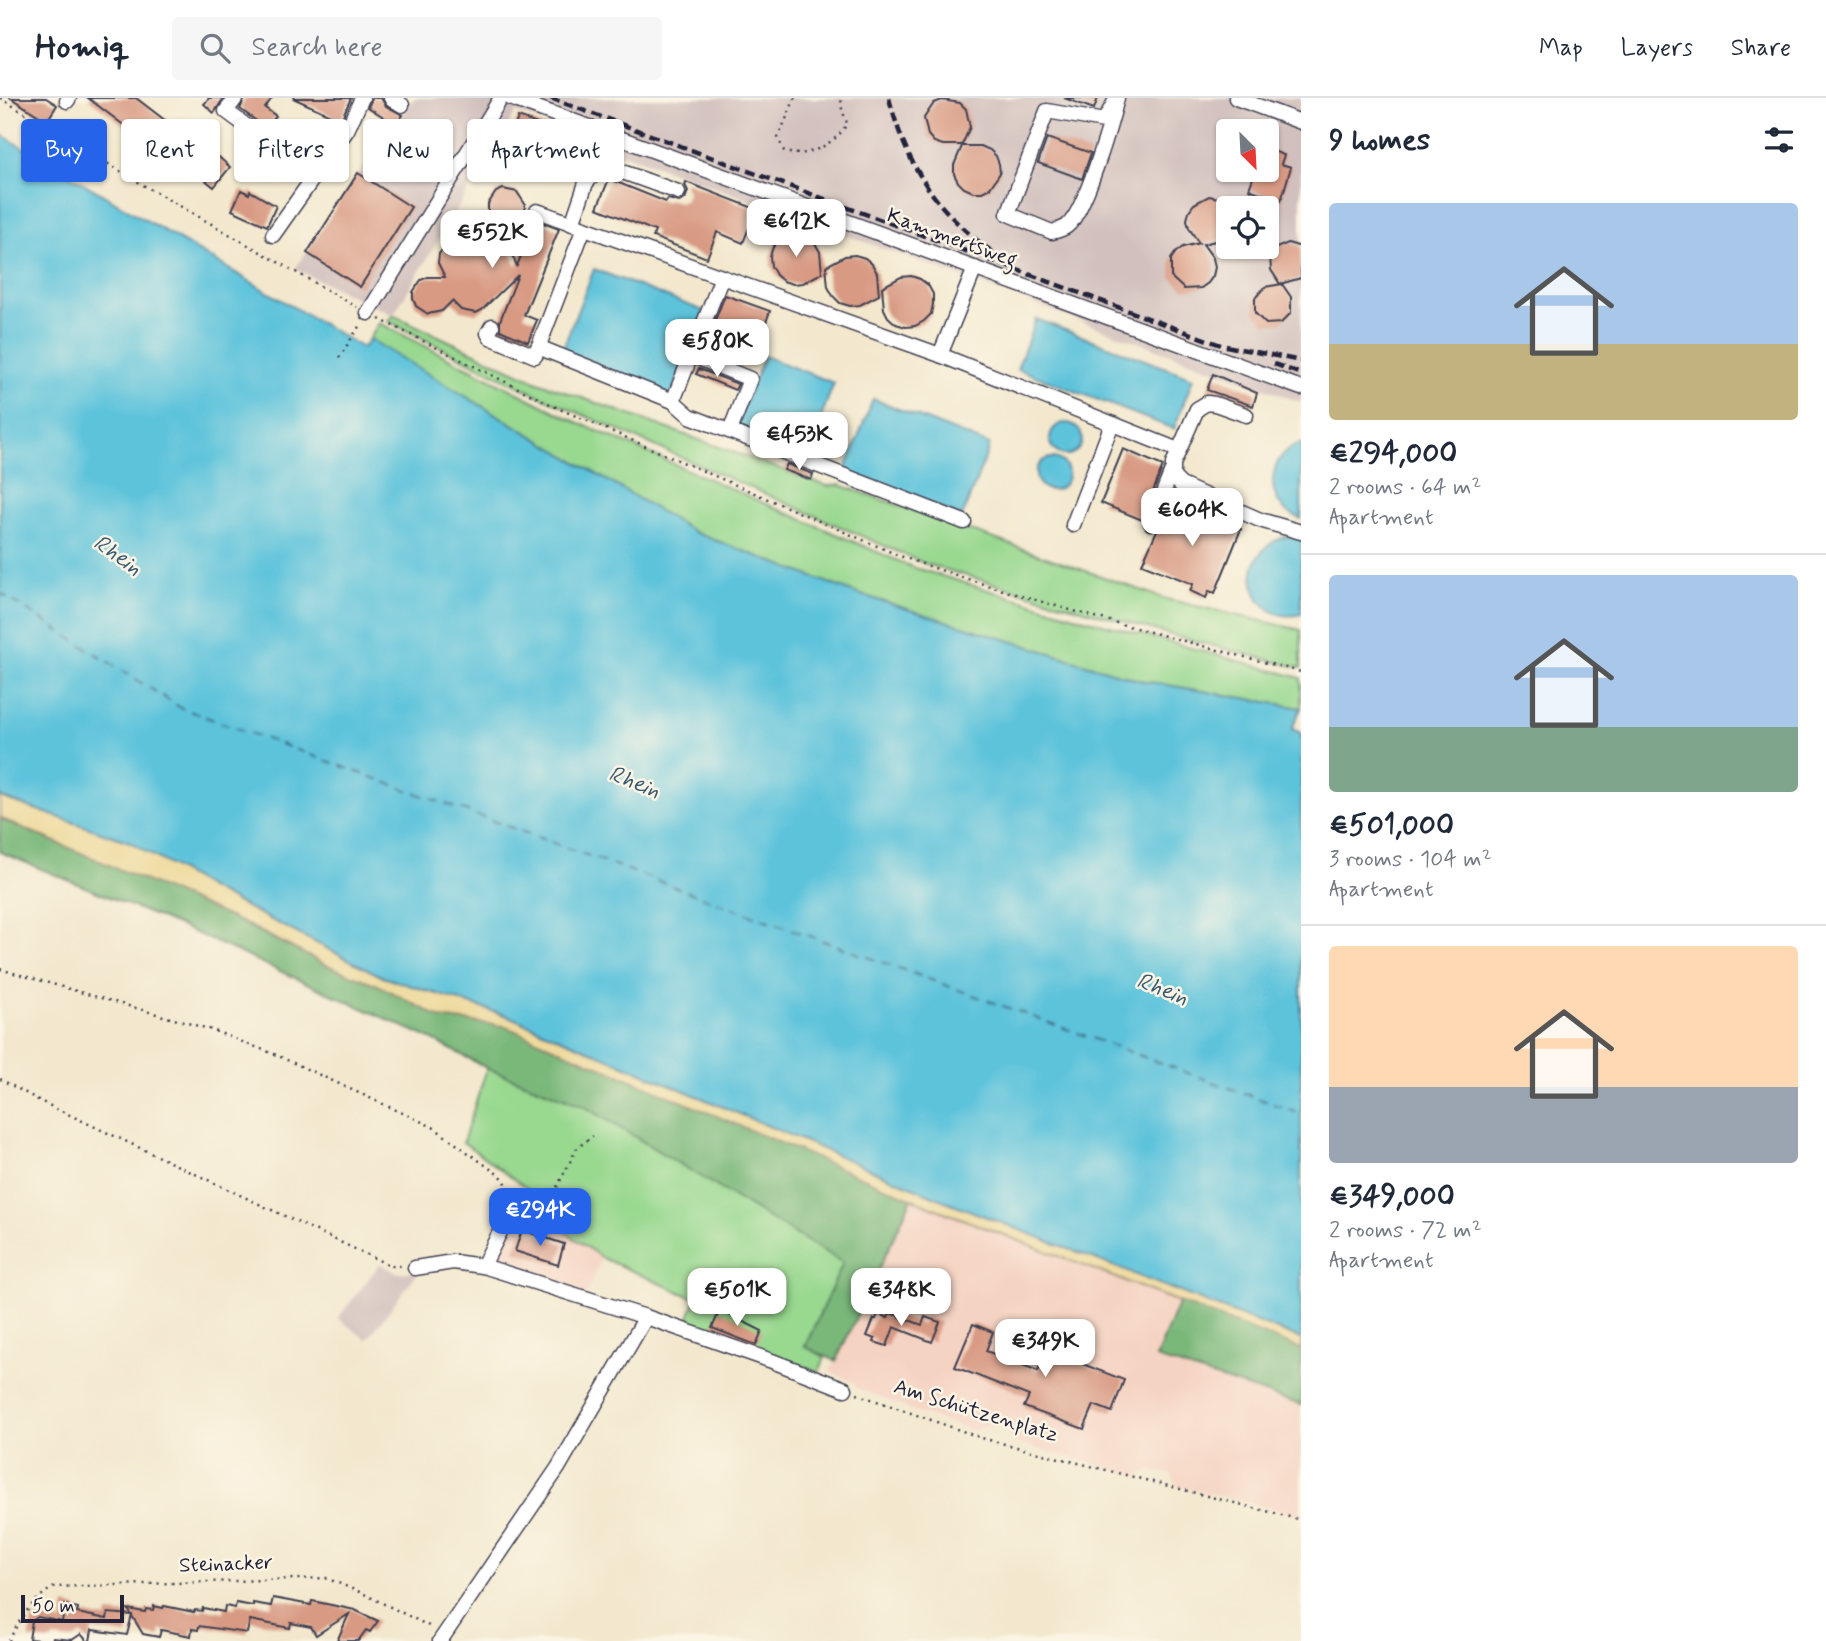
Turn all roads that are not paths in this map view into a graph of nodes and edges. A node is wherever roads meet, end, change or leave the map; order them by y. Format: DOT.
graph roads {
  1 [pos="236,98"];
  2 [pos="362,98"];
  3 [pos="501,98"];
  4 [pos="510,98"];
  5 [pos="1117,98"];
  6 [pos="1236,98"];
  7 [pos="1268,104"];
  8 [pos="237,119"];
  9 [pos="567,119"];
  10 [pos="1301,122"];
  11 [pos="624,140"];
  12 [pos="624,173"];
  13 [pos="587,182"];
  14 [pos="678,192"];
  15 [pos="537,211"];
  16 [pos="578,226"];
  17 [pos="273,235"];
  18 [pos="975,268"];
  19 [pos="722,277"];
  20 [pos="368,313"];
  21 [pos="492,326"];
  22 [pos="538,347"];
  23 [pos="691,355"];
  24 [pos="940,355"];
  25 [pos="1301,388"];
  26 [pos="673,401"];
  27 [pos="1246,415"];
  28 [pos="1112,424"];
  29 [pos="730,431"];
  30 [pos="1178,450"];
  31 [pos="1172,471"];
  32 [pos="964,522"];
  33 [pos="1152,523"];
  34 [pos="1073,525"];
  35 [pos="1301,532"];
  36 [pos="508,1216"];
  37 [pos="483,1266"];
  38 [pos="415,1268"];
  39 [pos="646,1317"];
  40 [pos="845,1389"];
  41 [pos="442,1638"];
  1 -- 8 [label="street"];
  2 -- 17 [label="street"];
  3 -- 20 [label="street"];
  4 -- 9 [label="street, Kammertsweg"];
  5 -- 5 [label="street"];
  6 -- 7 [label="street"];
  7 -- 10 [label="street"];
  11 -- 18 [label="street, Kammertsweg"];
  12 -- 14 [label="street"];
  13 -- 16 [label="street"];
  15 -- 16 [label="street"];
  16 -- 19 [label="street"];
  16 -- 22 [label="street"];
  18 -- 24 [label="street"];
  18 -- 25 [label="street, Kammertsweg"];
  19 -- 23 [label="street"];
  19 -- 24 [label="street"];
  21 -- 22 [label="street"];
  22 -- 26 [label="street"];
  23 -- 26 [label="street"];
  23 -- 29 [label="street"];
  24 -- 28 [label="street"];
  26 -- 29 [label="street"];
  27 -- 30 [label="street"];
  28 -- 30 [label="street"];
  28 -- 34 [label="street"];
  29 -- 32 [label="street"];
  30 -- 31 [label="street"];
  31 -- 33 [label="street"];
  31 -- 35 [label="street"];
  36 -- 37 [label="street"];
  37 -- 38 [label="street"];
  37 -- 39 [label="street"];
  39 -- 40 [label="street"];
  39 -- 41 [label="street"];
}
